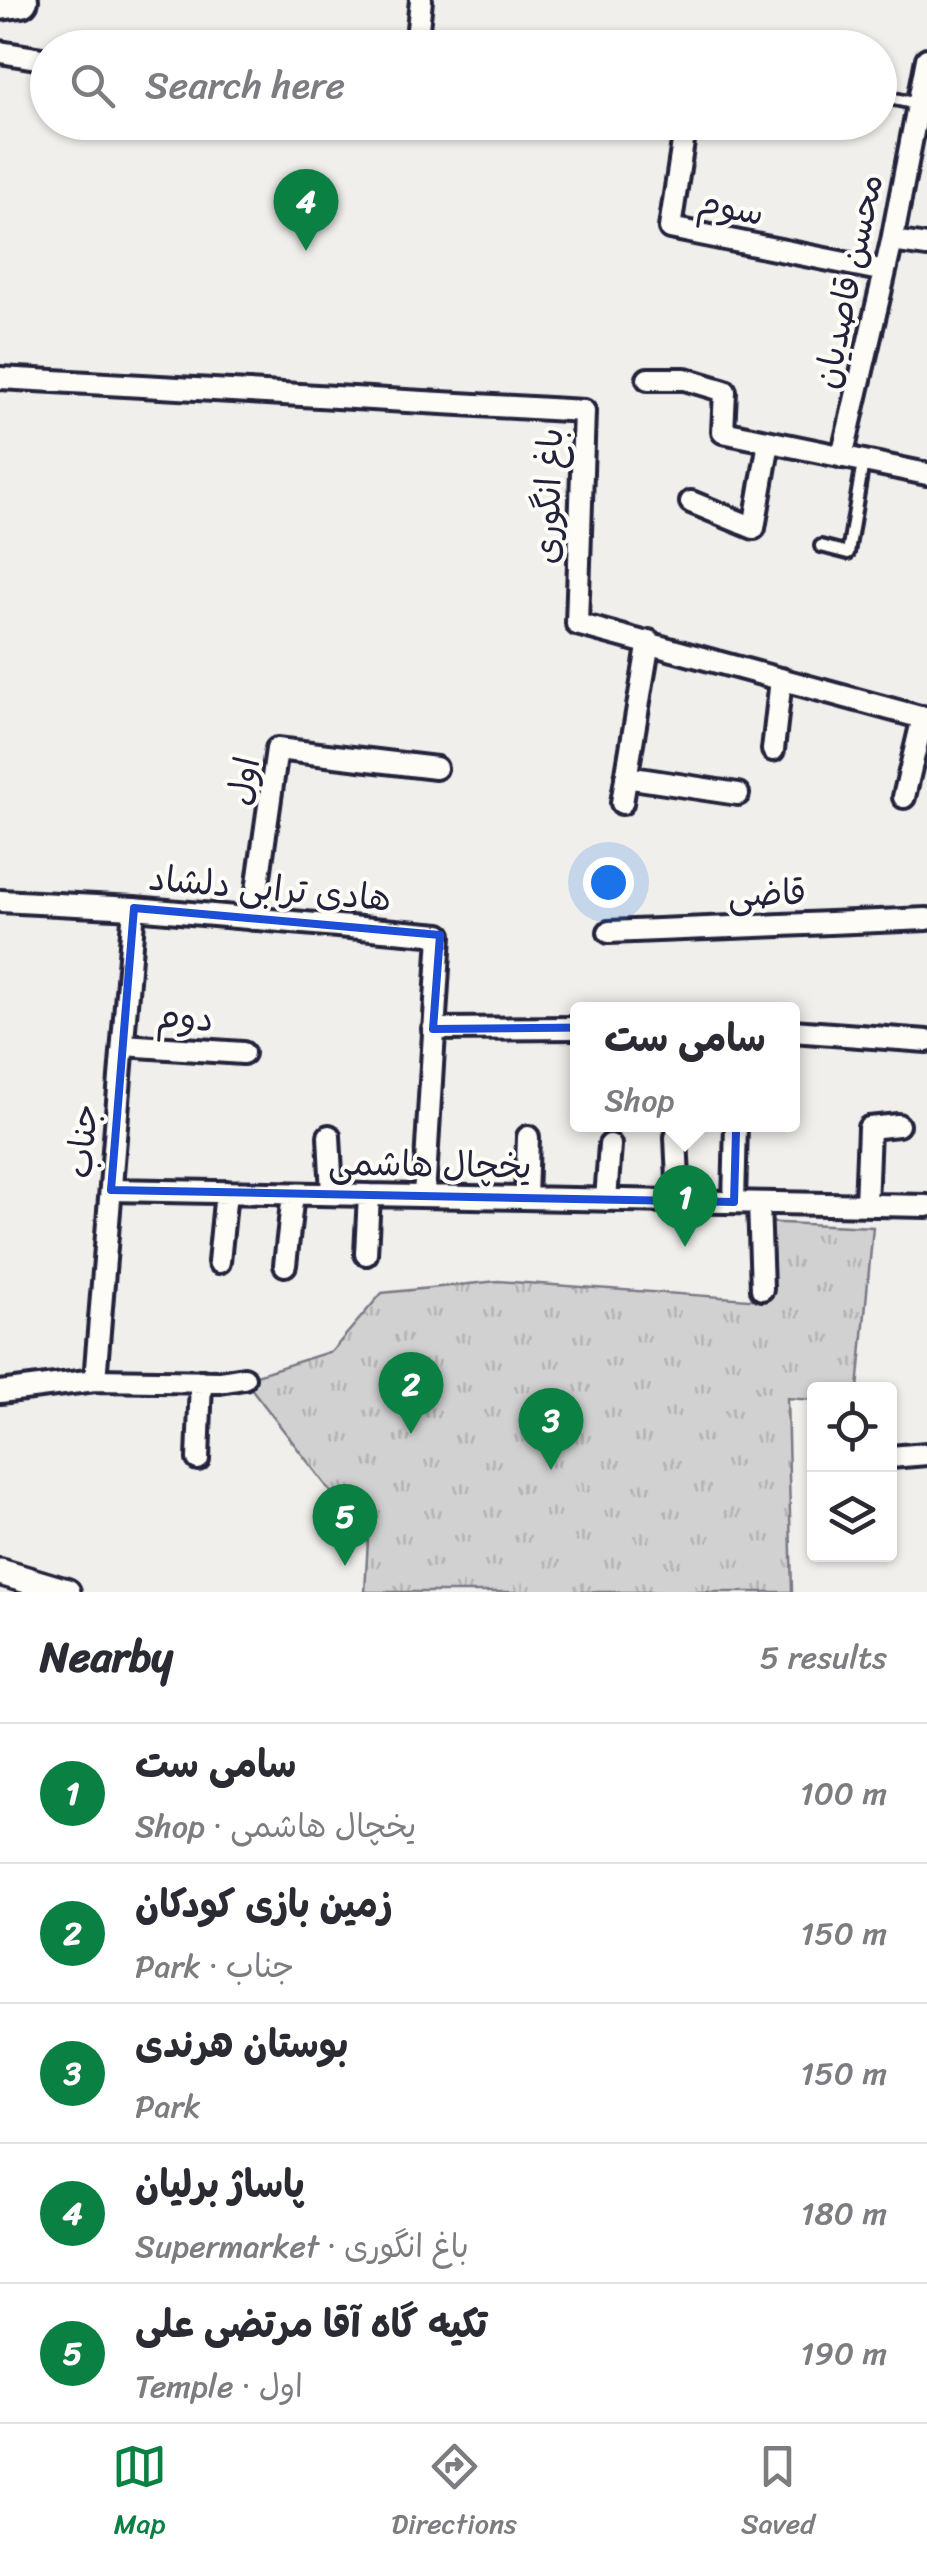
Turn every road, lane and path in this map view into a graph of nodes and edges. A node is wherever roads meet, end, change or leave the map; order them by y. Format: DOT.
graph roads {
  1 [pos="21,0"];
  2 [pos="420,0"];
  3 [pos="0,3"];
  4 [pos="418,30"];
  5 [pos="0,52"];
  6 [pos="30,57"];
  7 [pos="927,59"];
  8 [pos="897,100"];
  9 [pos="918,104"];
  10 [pos="683,140"];
  11 [pos="892,241"];
  12 [pos="927,246"];
  13 [pos="884,271"];
  14 [pos="0,378"];
  15 [pos="648,379"];
  16 [pos="769,442"];
  17 [pos="853,460"];
  18 [pos="927,474"];
  19 [pos="690,502"];
  20 [pos="821,546"];
  21 [pos="649,642"];
  22 [pos="782,680"];
  23 [pos="925,718"];
  24 [pos="773,750"];
  25 [pos="436,768"];
  26 [pos="626,776"];
  27 [pos="738,794"];
  28 [pos="904,797"];
  29 [pos="622,802"];
  30 [pos="0,901"];
  31 [pos="134,908"];
  32 [pos="927,918"];
  33 [pos="253,919"];
  34 [pos="610,932"];
  35 [pos="570,1028"];
  36 [pos="432,1029"];
  37 [pos="800,1031"];
  38 [pos="927,1041"];
  39 [pos="123,1046"];
  40 [pos="243,1053"];
  41 [pos="898,1125"];
  42 [pos="736,1132"];
  43 [pos="329,1136"];
  44 [pos="528,1136"];
  45 [pos="676,1137"];
  46 [pos="610,1145"];
  47 [pos="111,1190"];
  48 [pos="226,1192"];
  49 [pos="293,1194"];
  50 [pos="332,1194"];
  51 [pos="369,1195"];
  52 [pos="424,1196"];
  53 [pos="526,1198"];
  54 [pos="606,1200"];
  55 [pos="679,1201"];
  56 [pos="734,1202"];
  57 [pos="759,1203"];
  58 [pos="866,1205"];
  59 [pos="927,1206"];
  60 [pos="366,1254"];
  61 [pos="219,1262"];
  62 [pos="286,1265"];
  63 [pos="762,1288"];
  64 [pos="244,1378"];
  65 [pos="96,1380"];
  66 [pos="201,1381"];
  67 [pos="0,1392"];
  68 [pos="927,1454"];
  69 [pos="897,1456"];
  70 [pos="198,1459"];
  71 [pos="0,1572"];
  72 [pos="67,1592"];
  1 -- 3 [label="main road"];
  2 -- 4 [label="street"];
  5 -- 6 [label="street"];
  7 -- 9 [label="street, محسن قاصدیان"];
  8 -- 9 [label="lane"];
  9 -- 11 [label="street, محسن قاصدیان"];
  10 -- 13 [label="street, سوم"];
  11 -- 12 [label="street"];
  11 -- 13 [label="street, محسن قاصدیان"];
  13 -- 17 [label="street, محسن قاصدیان"];
  14 -- 21 [label="street, باغ انگوری"];
  15 -- 16 [label="street"];
  16 -- 17 [label="street"];
  16 -- 19 [label="street"];
  17 -- 18 [label="street"];
  17 -- 20 [label="lane"];
  21 -- 22 [label="street, باغ انگوری"];
  21 -- 26 [label="street"];
  22 -- 23 [label="street, باغ انگوری"];
  22 -- 24 [label="street"];
  23 -- 28 [label="street"];
  25 -- 33 [label="street, اول"];
  26 -- 27 [label="street"];
  26 -- 29 [label="street"];
  30 -- 31 [label="street, هادی ترابی دلشاد"];
  31 -- 33 [label="street, هادی ترابی دلشاد"];
  31 -- 39 [label="street, جناب"];
  32 -- 34 [label="street, قاضی"];
  33 -- 36 [label="street, هادی ترابی دلشاد"];
  35 -- 36 [label="street"];
  36 -- 52 [label="street, هادی ترابی دلشاد"];
  37 -- 38 [label="street"];
  39 -- 40 [label="street, دوم"];
  39 -- 47 [label="street, جناب"];
  41 -- 58 [label="street"];
  42 -- 56 [label="street"];
  43 -- 50 [label="street"];
  44 -- 53 [label="street"];
  45 -- 55 [label="street"];
  46 -- 54 [label="street"];
  47 -- 48 [label="street, یخچال هاشمی"];
  47 -- 65 [label="street, جناب"];
  48 -- 49 [label="street, یخچال هاشمی"];
  48 -- 61 [label="street"];
  49 -- 50 [label="street, یخچال هاشمی"];
  49 -- 62 [label="street"];
  50 -- 51 [label="street, یخچال هاشمی"];
  51 -- 52 [label="street, یخچال هاشمی"];
  51 -- 60 [label="street"];
  52 -- 53 [label="street, یخچال هاشمی"];
  53 -- 54 [label="street, یخچال هاشمی"];
  54 -- 55 [label="street, یخچال هاشمی"];
  55 -- 56 [label="street, یخچال هاشمی"];
  56 -- 57 [label="street, یخچال هاشمی"];
  57 -- 58 [label="street, یخچال هاشمی"];
  57 -- 63 [label="street"];
  58 -- 59 [label="street, یخچال هاشمی"];
  64 -- 66 [label="street"];
  65 -- 66 [label="street"];
  65 -- 67 [label="street"];
  66 -- 70 [label="street"];
  68 -- 69 [label="street"];
  71 -- 72 [label="street"];
}
